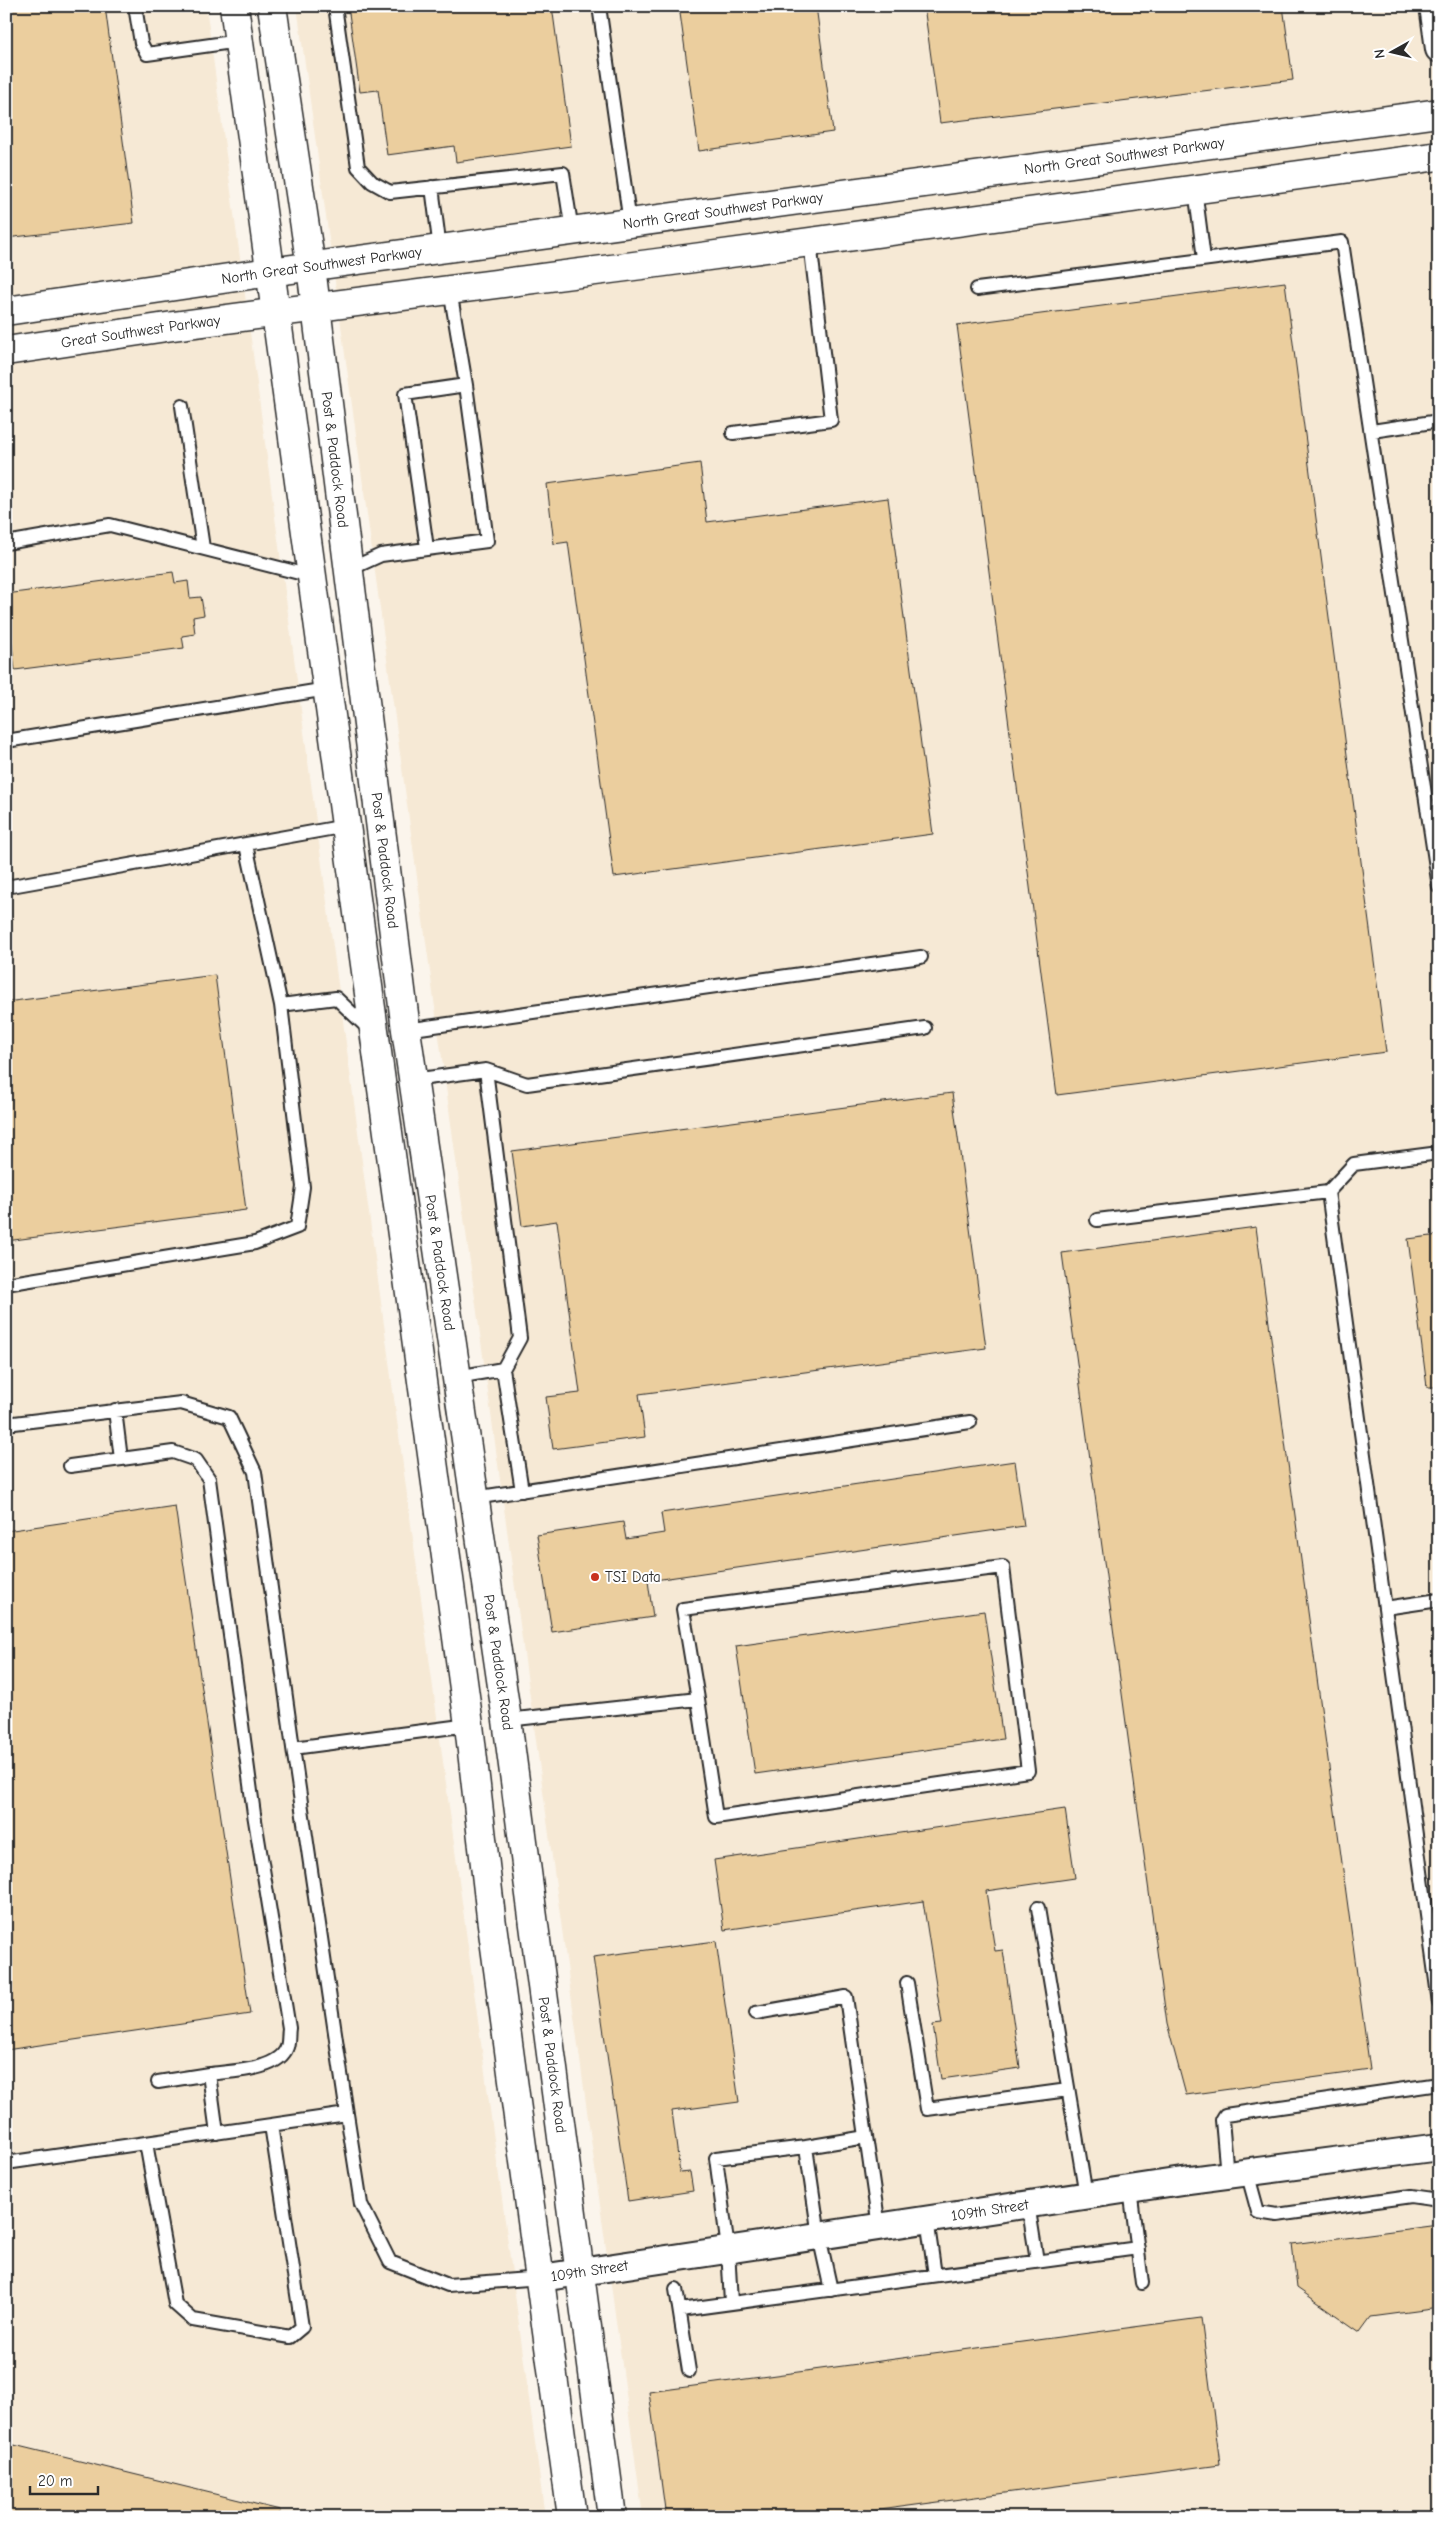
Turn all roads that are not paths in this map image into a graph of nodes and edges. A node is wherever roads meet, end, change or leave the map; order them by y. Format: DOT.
graph roads {
  1 [pos="135,6"];
  2 [pos="234,6"];
  3 [pos="272,6"];
  4 [pos="335,6"];
  5 [pos="599,6"];
  6 [pos="1433,6"];
  7 [pos="239,41"];
  8 [pos="1439,49"];
  9 [pos="1439,113"];
  10 [pos="1439,156"];
  11 [pos="432,187"];
  12 [pos="1195,189"];
  13 [pos="804,199"];
  14 [pos="630,223"];
  15 [pos="572,231"];
  16 [pos="810,242"];
  17 [pos="440,249"];
  18 [pos="1204,259"];
  19 [pos="311,267"];
  20 [pos="270,272"];
  21 [pos="977,289"];
  22 [pos="450,290"];
  23 [pos="316,309"];
  24 [pos="6,310"];
  25 [pos="275,313"];
  26 [pos="6,352"];
  27 [pos="466,385"];
  28 [pos="182,406"];
  29 [pos="1439,421"];
  30 [pos="1372,431"];
  31 [pos="732,433"];
  32 [pos="6,543"];
  33 [pos="203,548"];
  34 [pos="427,548"];
  35 [pos="348,570"];
  36 [pos="311,576"];
  37 [pos="327,689"];
  38 [pos="6,741"];
  39 [pos="346,826"];
  40 [pos="246,845"];
  41 [pos="1436,850"];
  42 [pos="6,887"];
  43 [pos="1439,887"];
  44 [pos="922,957"];
  45 [pos="281,1005"];
  46 [pos="925,1028"];
  47 [pos="406,1030"];
  48 [pos="374,1035"];
  49 [pos="486,1070"];
  50 [pos="413,1080"];
  51 [pos="1439,1153"];
  52 [pos="1328,1192"];
  53 [pos="1097,1220"];
  54 [pos="6,1284"];
  55 [pos="503,1369"];
  56 [pos="457,1377"];
  57 [pos="114,1410"];
  58 [pos="970,1422"];
  59 [pos="6,1424"];
  60 [pos="121,1459"];
  61 [pos="70,1466"];
  62 [pos="522,1491"];
  63 [pos="474,1498"];
  64 [pos="1439,1600"];
  65 [pos="1385,1608"];
  66 [pos="698,1699"];
  67 [pos="507,1720"];
  68 [pos="469,1725"];
  69 [pos="293,1748"];
  70 [pos="1038,1908"];
  71 [pos="907,1983"];
  72 [pos="1439,2003"];
  73 [pos="756,2013"];
  74 [pos="209,2074"];
  75 [pos="158,2082"];
  76 [pos="1439,2084"];
  77 [pos="1068,2090"];
  78 [pos="347,2114"];
  79 [pos="271,2125"];
  80 [pos="217,2133"];
  81 [pos="866,2137"];
  82 [pos="146,2143"];
  83 [pos="806,2146"];
  84 [pos="1439,2147"];
  85 [pos="6,2163"];
  86 [pos="1237,2174"];
  87 [pos="1130,2189"];
  88 [pos="1086,2195"];
  89 [pos="1439,2200"];
  90 [pos="1028,2204"];
  91 [pos="927,2219"];
  92 [pos="879,2227"];
  93 [pos="818,2236"];
  94 [pos="1138,2248"];
  95 [pos="728,2249"];
  96 [pos="1037,2261"];
  97 [pos="579,2272"];
  98 [pos="935,2275"];
  99 [pos="540,2278"];
  100 [pos="1142,2283"];
  101 [pos="676,2289"];
  102 [pos="831,2290"];
  103 [pos="731,2303"];
  104 [pos="680,2310"];
  105 [pos="689,2371"];
  106 [pos="572,2517"];
  107 [pos="612,2517"];
  1 -- 7 [label="lane"];
  2 -- 7 [label="street"];
  3 -- 19 [label="street, Post & Paddock Road"];
  4 -- 11 [label="lane"];
  5 -- 14 [label="lane"];
  6 -- 8 [label="street"];
  7 -- 20 [label="street"];
  9 -- 13 [label="street, North Great Southwest Parkway"];
  10 -- 12 [label="street"];
  11 -- 15 [label="lane"];
  11 -- 17 [label="lane"];
  12 -- 16 [label="street"];
  12 -- 18 [label="lane"];
  13 -- 14 [label="street, North Great Southwest Parkway"];
  13 -- 16 [label="street"];
  14 -- 15 [label="street, North Great Southwest Parkway"];
  15 -- 17 [label="street, North Great Southwest Parkway"];
  16 -- 22 [label="street"];
  16 -- 31 [label="lane"];
  17 -- 19 [label="street, North Great Southwest Parkway"];
  18 -- 21 [label="lane"];
  18 -- 30 [label="lane"];
  19 -- 20 [label="street, North Great Southwest Parkway"];
  19 -- 23 [label="street, Post & Paddock Road"];
  20 -- 24 [label="street, North Great Southwest Parkway"];
  20 -- 25 [label="street"];
  22 -- 23 [label="street"];
  22 -- 27 [label="lane"];
  23 -- 25 [label="street"];
  23 -- 35 [label="street, Post & Paddock Road"];
  25 -- 26 [label="street, Great Southwest Parkway"];
  25 -- 36 [label="street"];
  27 -- 34 [label="lane"];
  27 -- 34 [label="lane"];
  28 -- 33 [label="lane"];
  29 -- 30 [label="lane"];
  30 -- 41 [label="lane"];
  32 -- 33 [label="lane"];
  33 -- 36 [label="lane"];
  34 -- 35 [label="lane"];
  35 -- 36 [label="street"];
  35 -- 47 [label="street, Post & Paddock Road"];
  36 -- 37 [label="street"];
  37 -- 38 [label="lane"];
  37 -- 39 [label="street"];
  39 -- 40 [label="lane"];
  39 -- 48 [label="street"];
  40 -- 42 [label="lane"];
  40 -- 45 [label="lane"];
  41 -- 43 [label="lane"];
  44 -- 47 [label="lane"];
  45 -- 48 [label="lane"];
  45 -- 54 [label="lane"];
  46 -- 49 [label="lane"];
  47 -- 48 [label="street"];
  47 -- 50 [label="street, Post & Paddock Road"];
  48 -- 68 [label="street"];
  49 -- 50 [label="lane"];
  49 -- 55 [label="lane"];
  50 -- 56 [label="street, Post & Paddock Road"];
  51 -- 52 [label="lane"];
  52 -- 53 [label="lane"];
  52 -- 65 [label="lane"];
  55 -- 56 [label="lane"];
  55 -- 62 [label="lane"];
  56 -- 63 [label="street, Post & Paddock Road"];
  57 -- 59 [label="lane"];
  57 -- 60 [label="lane"];
  57 -- 69 [label="lane"];
  58 -- 62 [label="lane"];
  60 -- 61 [label="lane"];
  60 -- 74 [label="lane"];
  62 -- 63 [label="lane"];
  63 -- 67 [label="street, Post & Paddock Road"];
  64 -- 65 [label="lane"];
  65 -- 72 [label="lane"];
  66 -- 66 [label="lane"];
  66 -- 67 [label="lane"];
  67 -- 68 [label="street"];
  67 -- 97 [label="street, Post & Paddock Road"];
  68 -- 69 [label="lane"];
  68 -- 99 [label="street"];
  69 -- 78 [label="lane"];
  70 -- 77 [label="lane"];
  71 -- 77 [label="lane"];
  73 -- 81 [label="lane"];
  74 -- 75 [label="lane"];
  74 -- 80 [label="lane"];
  76 -- 86 [label="lane"];
  77 -- 88 [label="lane"];
  78 -- 79 [label="lane"];
  78 -- 99 [label="lane"];
  79 -- 80 [label="lane"];
  79 -- 82 [label="lane"];
  80 -- 82 [label="lane"];
  81 -- 83 [label="lane"];
  81 -- 92 [label="lane"];
  82 -- 85 [label="lane"];
  83 -- 93 [label="lane"];
  83 -- 95 [label="lane"];
  84 -- 86 [label="street, 109th Street"];
  86 -- 87 [label="street, 109th Street"];
  86 -- 89 [label="lane"];
  87 -- 88 [label="street, 109th Street"];
  87 -- 94 [label="lane"];
  88 -- 90 [label="street, 109th Street"];
  90 -- 91 [label="street, 109th Street"];
  90 -- 96 [label="lane"];
  91 -- 92 [label="street, 109th Street"];
  91 -- 98 [label="lane"];
  92 -- 93 [label="street, 109th Street"];
  93 -- 95 [label="street, 109th Street"];
  93 -- 102 [label="lane"];
  94 -- 96 [label="lane"];
  94 -- 100 [label="lane"];
  95 -- 97 [label="street, 109th Street"];
  95 -- 103 [label="lane"];
  96 -- 98 [label="lane"];
  97 -- 99 [label="street, 109th Street"];
  97 -- 107 [label="street, Post & Paddock Road"];
  98 -- 102 [label="lane"];
  99 -- 106 [label="street"];
  101 -- 104 [label="lane"];
  102 -- 103 [label="lane"];
  103 -- 104 [label="lane"];
  104 -- 105 [label="lane"];
}
